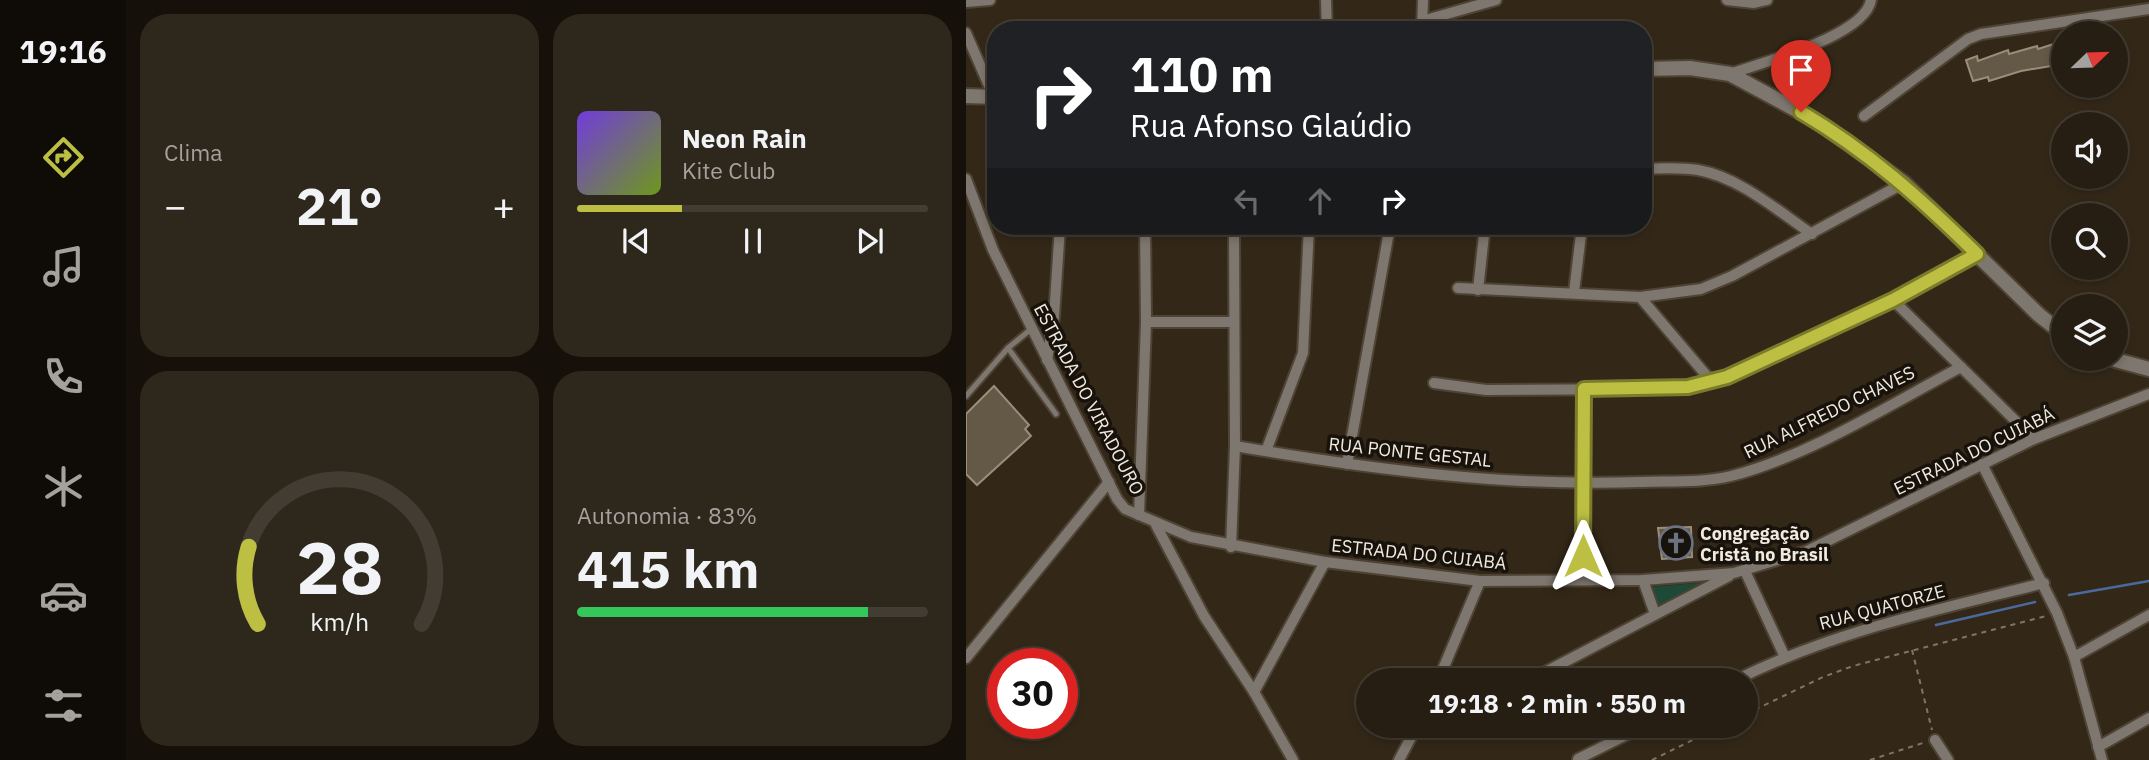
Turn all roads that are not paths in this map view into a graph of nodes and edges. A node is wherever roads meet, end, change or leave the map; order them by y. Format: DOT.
graph roads {
  1 [pos="990,0"];
  2 [pos="1326,0"];
  3 [pos="1423,0"];
  4 [pos="1496,0"];
  5 [pos="1727,0"];
  6 [pos="1767,0"];
  7 [pos="1871,0"];
  8 [pos="966,2"];
  9 [pos="2148,11"];
  10 [pos="1327,21"];
  11 [pos="1422,21"];
  12 [pos="1434,21"];
  13 [pos="966,33"];
  14 [pos="1652,69"];
  15 [pos="1730,74"];
  16 [pos="987,79"];
  17 [pos="966,96"];
  18 [pos="987,97"];
  19 [pos="1864,116"];
  20 [pos="1652,169"];
  21 [pos="966,179"];
  22 [pos="1904,183"];
  23 [pos="987,234"];
  24 [pos="1812,234"];
  25 [pos="987,235"];
  26 [pos="1059,235"];
  27 [pos="1145,235"];
  28 [pos="1234,235"];
  29 [pos="1308,235"];
  30 [pos="1388,235"];
  31 [pos="1484,235"];
  32 [pos="1581,235"];
  33 [pos="1977,254"];
  34 [pos="1458,288"];
  35 [pos="1478,290"];
  36 [pos="1574,292"];
  37 [pos="1640,297"];
  38 [pos="1893,300"];
  39 [pos="1146,321"];
  40 [pos="1234,322"];
  41 [pos="2051,324"];
  42 [pos="1031,329"];
  43 [pos="1008,348"];
  44 [pos="1047,360"];
  45 [pos="2128,363"];
  46 [pos="1961,367"];
  47 [pos="2149,369"];
  48 [pos="1712,382"];
  49 [pos="1434,383"];
  50 [pos="1584,389"];
  51 [pos="2149,394"];
  52 [pos="966,396"];
  53 [pos="1056,414"];
  54 [pos="2034,439"];
  55 [pos="1235,446"];
  56 [pos="1266,451"];
  57 [pos="1348,464"];
  58 [pos="1982,464"];
  59 [pos="1109,482"];
  60 [pos="1583,484"];
  61 [pos="1139,515"];
  62 [pos="1156,525"];
  63 [pos="1231,547"];
  64 [pos="1325,562"];
  65 [pos="1740,572"];
  66 [pos="1583,580"];
  67 [pos="1643,580"];
  68 [pos="1480,581"];
  69 [pos="2044,583"];
  70 [pos="1654,614"];
  71 [pos="2149,615"];
  72 [pos="1784,655"];
  73 [pos="2074,657"];
  74 [pos="966,658"];
  75 [pos="1443,668"];
  76 [pos="1552,668"];
  77 [pos="1758,669"];
  78 [pos="1254,692"];
  79 [pos="2149,718"];
  80 [pos="1411,738"];
  81 [pos="1620,738"];
  82 [pos="1935,740"];
  83 [pos="2098,747"];
  84 [pos="1578,759"];
  85 [pos="1293,760"];
  86 [pos="1399,760"];
  87 [pos="1948,760"];
  88 [pos="2102,760"];
  1 -- 8 [label="street"];
  2 -- 10 [label="street"];
  3 -- 11 [label="street"];
  4 -- 12 [label="street"];
  5 -- 6 [label="street"];
  7 -- 15 [label="street"];
  9 -- 19 [label="street"];
  13 -- 16 [label="street"];
  14 -- 15 [label="street"];
  15 -- 22 [label="street"];
  17 -- 18 [label="street"];
  20 -- 24 [label="street"];
  21 -- 23 [label="street, ESTRADA DO VIRADOURO"];
  22 -- 24 [label="street"];
  22 -- 33 [label="street"];
  24 -- 37 [label="street"];
  25 -- 42 [label="street, ESTRADA DO VIRADOURO"];
  26 -- 44 [label="street"];
  27 -- 39 [label="street"];
  28 -- 40 [label="street"];
  29 -- 56 [label="street"];
  30 -- 57 [label="street"];
  31 -- 35 [label="street"];
  32 -- 36 [label="street"];
  33 -- 38 [label="street"];
  33 -- 41 [label="street"];
  34 -- 35 [label="street"];
  35 -- 36 [label="street"];
  36 -- 37 [label="street"];
  37 -- 48 [label="street"];
  38 -- 46 [label="street"];
  38 -- 48 [label="street"];
  39 -- 40 [label="street"];
  39 -- 61 [label="street"];
  40 -- 55 [label="street"];
  42 -- 43 [label="lane"];
  42 -- 44 [label="street, ESTRADA DO VIRADOURO"];
  43 -- 52 [label="lane"];
  43 -- 53 [label="lane"];
  44 -- 59 [label="street, ESTRADA DO VIRADOURO"];
  45 -- 47 [label="street"];
  46 -- 54 [label="street"];
  46 -- 60 [label="street, RUA ALFREDO CHAVES"];
  48 -- 50 [label="street"];
  49 -- 50 [label="street"];
  50 -- 60 [label="street"];
  51 -- 54 [label="street, ESTRADA DO CUIABÁ"];
  54 -- 58 [label="street, ESTRADA DO CUIABÁ"];
  55 -- 56 [label="street, RUA PONTE GESTAL"];
  55 -- 63 [label="street"];
  56 -- 57 [label="street, RUA PONTE GESTAL"];
  57 -- 60 [label="street, RUA PONTE GESTAL"];
  58 -- 65 [label="street, ESTRADA DO CUIABÁ"];
  58 -- 69 [label="street"];
  59 -- 61 [label="street, ESTRADA DO VIRADOURO"];
  59 -- 74 [label="street"];
  60 -- 66 [label="street"];
  61 -- 62 [label="street, ESTRADA DO VIRADOURO"];
  62 -- 63 [label="street, ESTRADA DO CUIABÁ"];
  62 -- 78 [label="street"];
  63 -- 64 [label="street, ESTRADA DO CUIABÁ"];
  64 -- 68 [label="street, ESTRADA DO CUIABÁ"];
  64 -- 78 [label="street"];
  65 -- 67 [label="street, ESTRADA DO CUIABÁ"];
  65 -- 70 [label="street"];
  65 -- 72 [label="street"];
  66 -- 67 [label="street, ESTRADA DO CUIABÁ"];
  66 -- 68 [label="street, ESTRADA DO CUIABÁ"];
  67 -- 70 [label="street"];
  68 -- 75 [label="street"];
  69 -- 72 [label="street, RUA QUATORZE"];
  69 -- 73 [label="street"];
  70 -- 76 [label="street"];
  71 -- 73 [label="street"];
  72 -- 77 [label="street, RUA QUATORZE"];
  73 -- 83 [label="street"];
  78 -- 85 [label="street"];
  79 -- 83 [label="street"];
  80 -- 86 [label="street"];
  81 -- 84 [label="street"];
  82 -- 87 [label="street"];
  83 -- 88 [label="street"];
}
